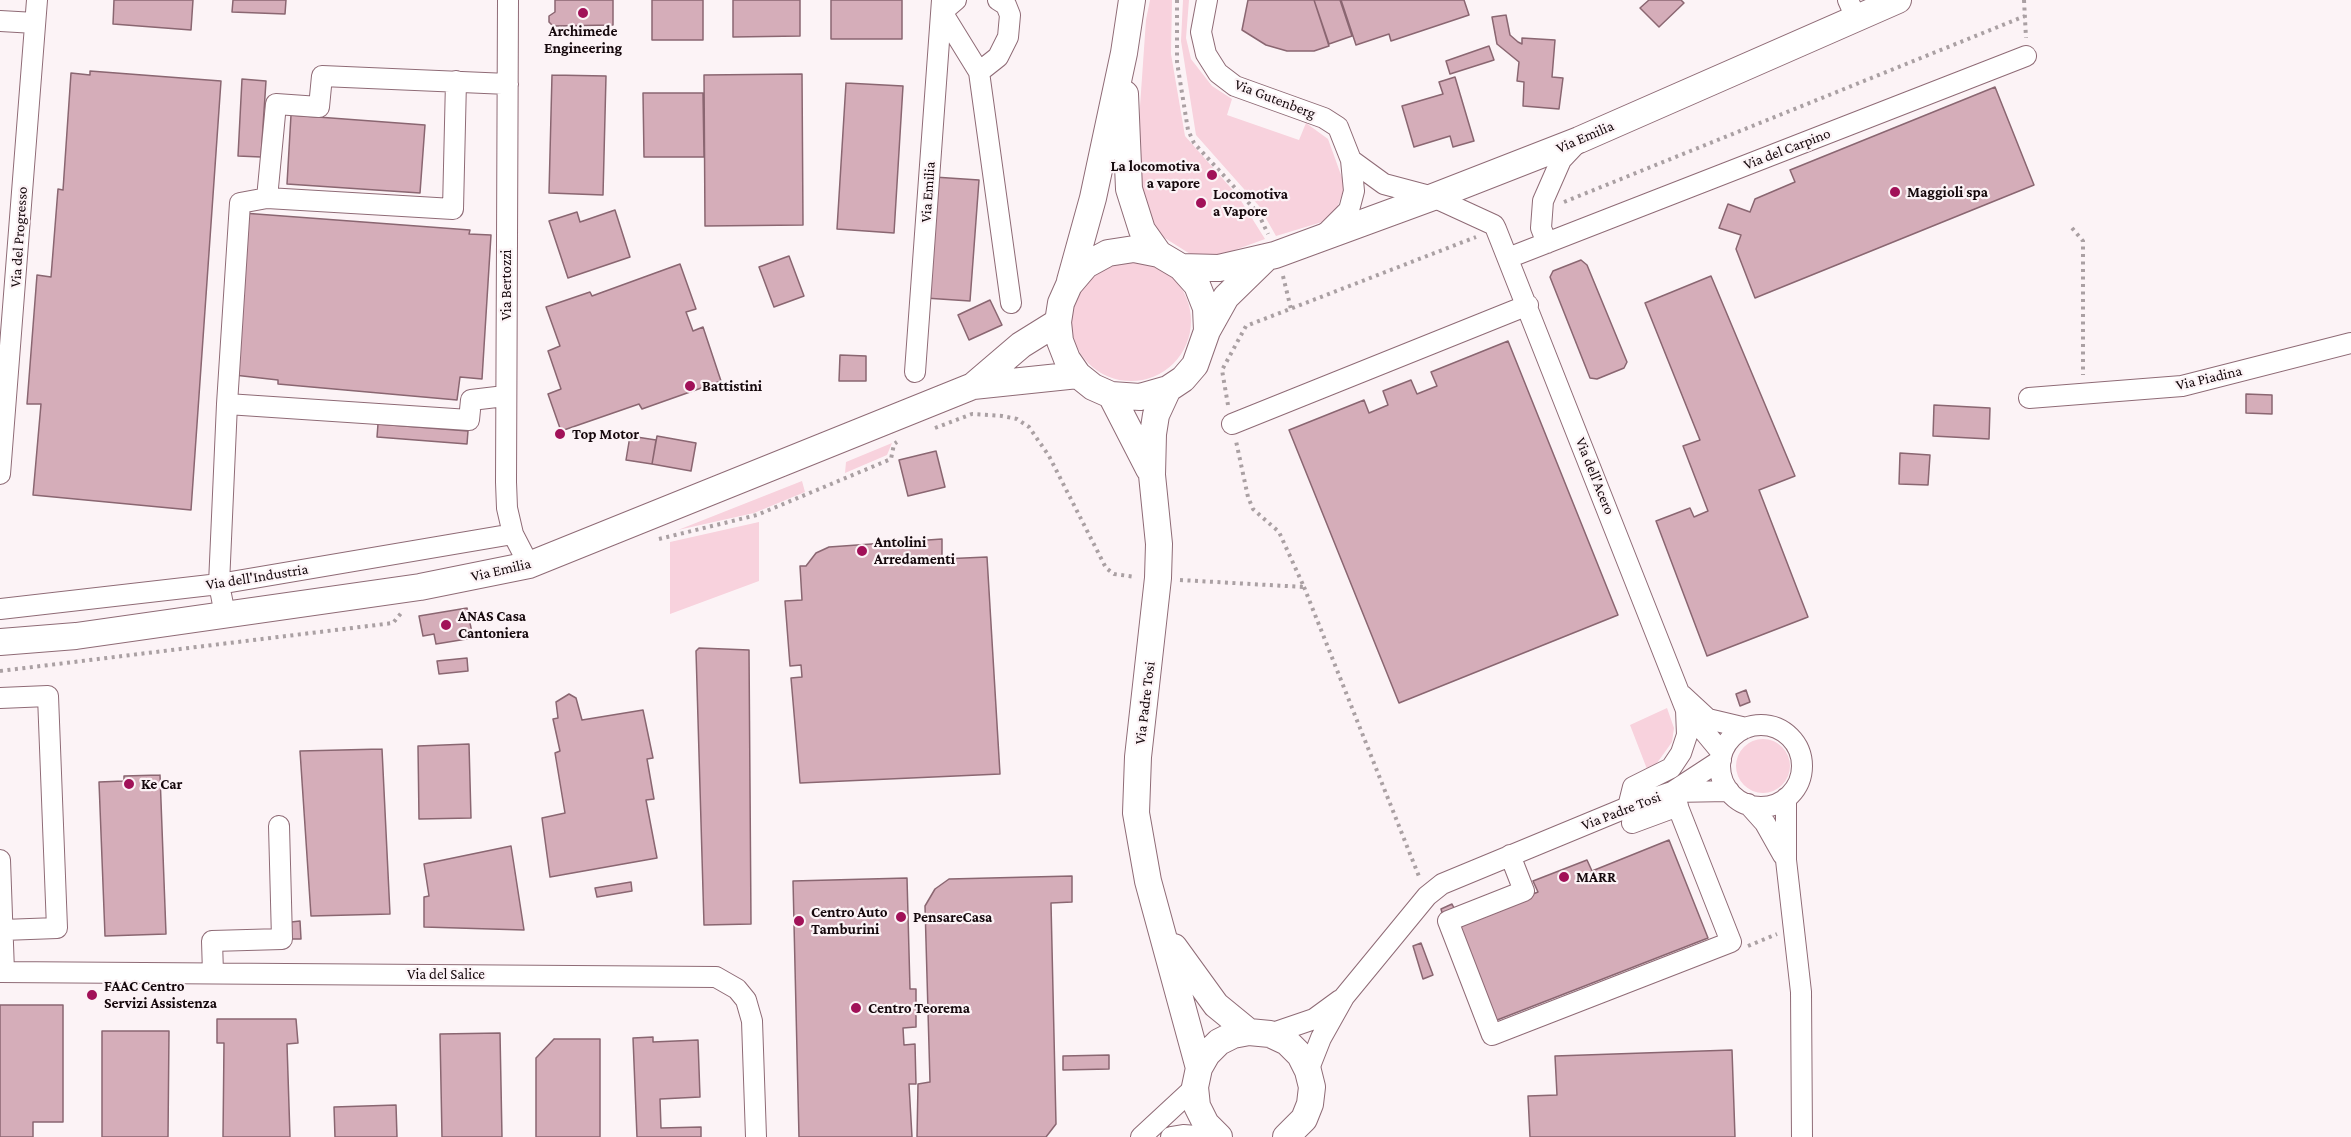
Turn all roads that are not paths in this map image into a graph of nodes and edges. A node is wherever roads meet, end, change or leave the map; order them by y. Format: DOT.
graph roads {
  1 [pos="37,0"];
  2 [pos="508,0"];
  3 [pos="998,0"];
  4 [pos="1132,0"];
  5 [pos="1207,0"];
  6 [pos="1898,0"];
  7 [pos="947,4"];
  8 [pos="1852,9"];
  9 [pos="0,21"];
  10 [pos="35,23"];
  11 [pos="1124,53"];
  12 [pos="2026,56"];
  13 [pos="979,72"];
  14 [pos="456,81"];
  15 [pos="508,84"];
  16 [pos="1579,140"];
  17 [pos="1351,160"];
  18 [pos="1433,197"];
  19 [pos="267,198"];
  20 [pos="1321,237"];
  21 [pos="1547,243"];
  22 [pos="1160,254"];
  23 [pos="1508,258"];
  24 [pos="1274,265"];
  25 [pos="1181,267"];
  26 [pos="1069,285"];
  27 [pos="1011,303"];
  28 [pos="1528,305"];
  29 [pos="1058,322"];
  30 [pos="1207,331"];
  31 [pos="2351,343"];
  32 [pos="915,372"];
  33 [pos="1078,375"];
  34 [pos="973,386"];
  35 [pos="1168,389"];
  36 [pos="1112,395"];
  37 [pos="505,396"];
  38 [pos="2029,398"];
  39 [pos="227,404"];
  40 [pos="1232,424"];
  41 [pos="0,474"];
  42 [pos="1152,475"];
  43 [pos="513,534"];
  44 [pos="529,565"];
  45 [pos="219,584"];
  46 [pos="0,609"];
  47 [pos="225,615"];
  48 [pos="0,642"];
  49 [pos="0,698"];
  50 [pos="1684,703"];
  51 [pos="1746,728"];
  52 [pos="1722,757"];
  53 [pos="1729,791"];
  54 [pos="1786,798"];
  55 [pos="1675,799"];
  56 [pos="1748,804"];
  57 [pos="1630,815"];
  58 [pos="279,826"];
  59 [pos="1510,855"];
  60 [pos="0,860"];
  61 [pos="1786,860"];
  62 [pos="1163,929"];
  63 [pos="3,930"];
  64 [pos="2,972"];
  65 [pos="213,973"];
  66 [pos="1344,997"];
  67 [pos="1260,1033"];
  68 [pos="1308,1071"];
  69 [pos="1197,1077"];
  70 [pos="1291,1135"];
  71 [pos="756,1137"];
  72 [pos="1141,1137"];
  73 [pos="1171,1137"];
  74 [pos="1211,1137"];
  75 [pos="1219,1137"];
  76 [pos="1802,1137"];
  1 -- 10 [label="street, Via del Progresso"];
  2 -- 15 [label="street, Via Bertozzi"];
  3 -- 13 [label="street"];
  4 -- 11 [label="main road"];
  5 -- 17 [label="street, Via Gutenberg"];
  6 -- 8 [label="main road, Via Emilia"];
  7 -- 13 [label="street, Via Emilia"];
  7 -- 32 [label="street, Via Emilia"];
  8 -- 16 [label="main road, Via Emilia"];
  9 -- 10 [label="street"];
  10 -- 41 [label="street, Via del Progresso"];
  11 -- 22 [label="main road"];
  11 -- 26 [label="main road"];
  12 -- 21 [label="street, Via del Carpino"];
  13 -- 27 [label="street, Via Emilia"];
  14 -- 15 [label="street"];
  14 -- 19 [label="street"];
  14 -- 19 [label="street"];
  15 -- 37 [label="street, Via Bertozzi"];
  16 -- 18 [label="main road, Via Emilia"];
  16 -- 21 [label="street"];
  17 -- 18 [label="street"];
  17 -- 20 [label="street, Via Gutenberg"];
  18 -- 20 [label="main road, Via Emilia"];
  18 -- 23 [label="street, Via dell'Acero"];
  19 -- 39 [label="street"];
  20 -- 24 [label="main road, Via Emilia"];
  21 -- 23 [label="street"];
  22 -- 25 [label="main road, Via Emilia"];
  22 -- 26 [label="main road, Via Emilia"];
  23 -- 28 [label="street, Via dell'Acero"];
  24 -- 25 [label="main road, Via Emilia"];
  24 -- 30 [label="main road, Via Emilia"];
  25 -- 30 [label="main road, Via Emilia"];
  26 -- 29 [label="main road, Via Emilia"];
  28 -- 40 [label="street"];
  28 -- 50 [label="street, Via dell'Acero"];
  29 -- 33 [label="main road, Via Emilia"];
  29 -- 34 [label="main road, Via Emilia"];
  30 -- 35 [label="main road, Via Emilia"];
  31 -- 38 [label="street, Via Piadina"];
  33 -- 34 [label="main road, Via Emilia"];
  33 -- 36 [label="main road, Via Emilia"];
  34 -- 44 [label="main road, Via Emilia"];
  35 -- 36 [label="main road, Via Emilia"];
  35 -- 42 [label="main road, Via Padre Tosi"];
  36 -- 42 [label="main road, Via Padre Tosi"];
  37 -- 39 [label="street"];
  37 -- 43 [label="street, Via Bertozzi"];
  39 -- 45 [label="street"];
  42 -- 62 [label="main road, Via Padre Tosi"];
  43 -- 44 [label="street, Via Bertozzi"];
  43 -- 45 [label="street, Via dell'Industria"];
  44 -- 47 [label="main road, Via Emilia"];
  45 -- 46 [label="street, Via dell'Industria"];
  45 -- 47 [label="street"];
  47 -- 48 [label="main road, Via Emilia"];
  49 -- 63 [label="street"];
  50 -- 51 [label="street, Via dell'Acero"];
  50 -- 52 [label="street, Via dell'Acero"];
  50 -- 57 [label="street, Via dell'Acero"];
  51 -- 52 [label="street, Via Padre Tosi"];
  51 -- 54 [label="street"];
  52 -- 53 [label="street"];
  52 -- 55 [label="street, Via Padre Tosi"];
  53 -- 55 [label="street, Via Padre Tosi"];
  53 -- 56 [label="street"];
  54 -- 56 [label="street"];
  54 -- 61 [label="street"];
  55 -- 57 [label="street, Via Padre Tosi"];
  55 -- 59 [label="street"];
  56 -- 61 [label="street"];
  57 -- 59 [label="street, Via Padre Tosi"];
  58 -- 65 [label="street"];
  59 -- 66 [label="street, Via Padre Tosi"];
  60 -- 63 [label="street"];
  61 -- 76 [label="street"];
  62 -- 67 [label="main road, Via Padre Tosi"];
  62 -- 69 [label="main road, Via Padre Tosi"];
  63 -- 64 [label="street"];
  64 -- 65 [label="street, Via del Salice"];
  65 -- 71 [label="street, Via del Salice"];
  66 -- 67 [label="street, Via Padre Tosi"];
  66 -- 68 [label="street, Via Padre Tosi"];
  67 -- 68 [label="main road, Via Padre Tosi"];
  67 -- 69 [label="main road, Via Padre Tosi"];
  68 -- 70 [label="main road, Via Padre Tosi"];
  69 -- 72 [label="street"];
  69 -- 75 [label="main road, Via Padre Tosi"];
  73 -- 74 [label="street"];
}
